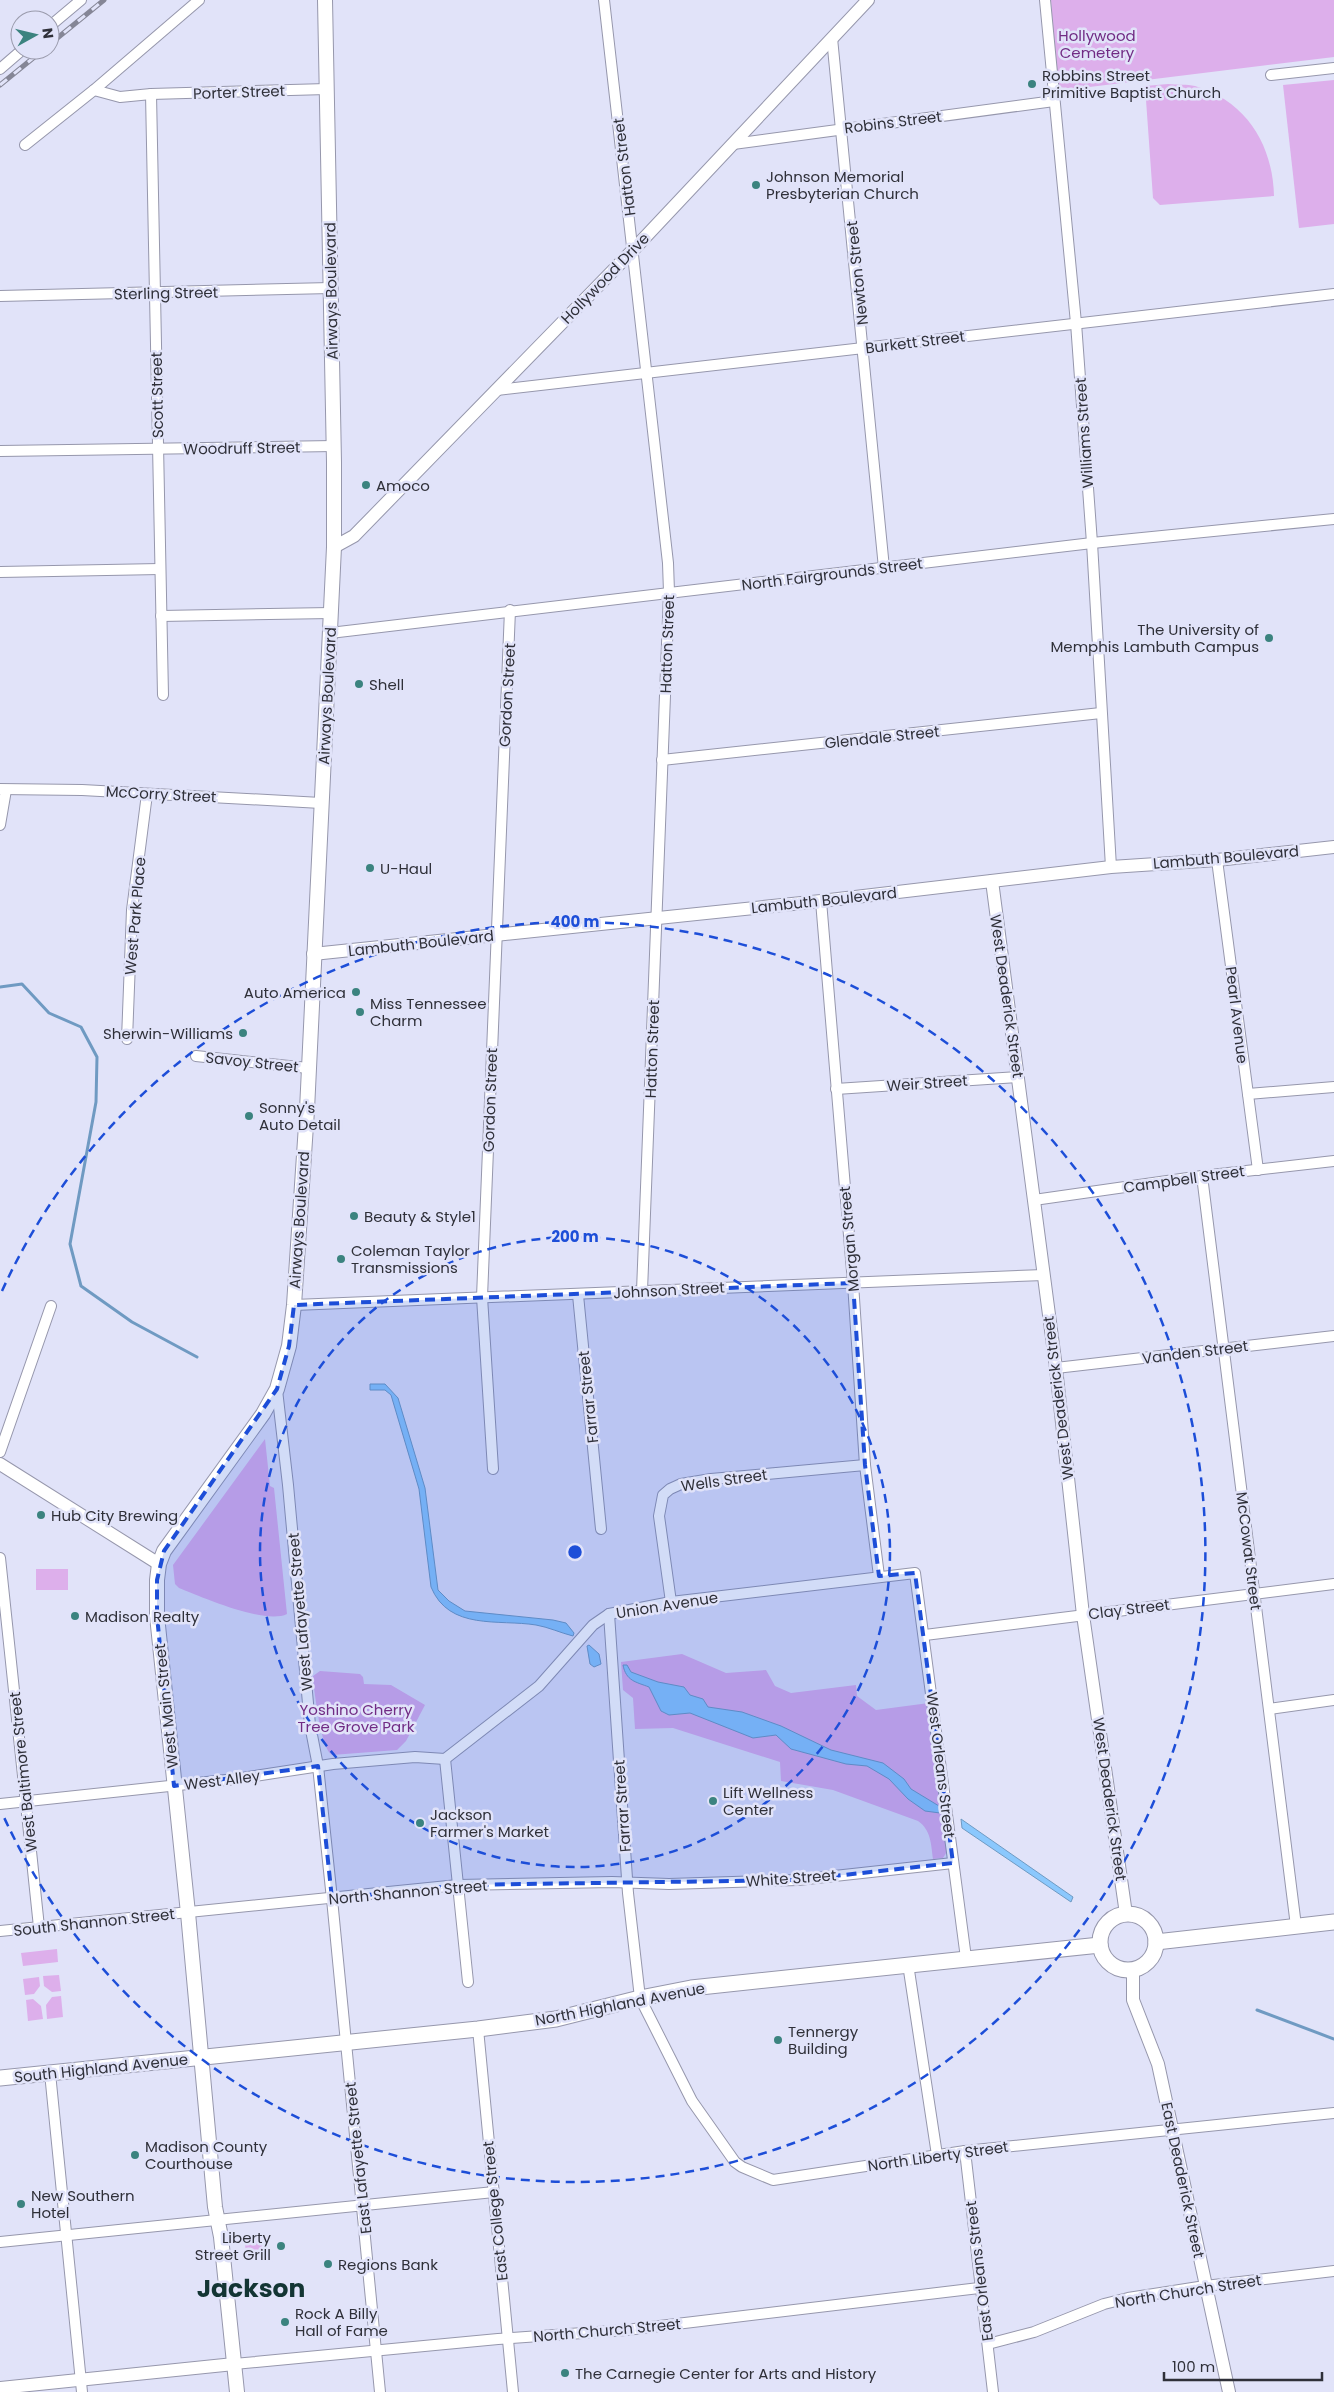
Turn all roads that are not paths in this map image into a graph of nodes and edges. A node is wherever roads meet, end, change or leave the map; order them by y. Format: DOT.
graph roads {
  1 [pos="81,0"];
  2 [pos="199,0"];
  3 [pos="325,0"];
  4 [pos="604,0"];
  5 [pos="868,0"];
  6 [pos="1044,0"];
  7 [pos="60,18"];
  8 [pos="832,38"];
  9 [pos="10,60"];
  10 [pos="1334,68"];
  11 [pos="0,69"];
  12 [pos="1271,75"];
  13 [pos="327,89"];
  14 [pos="94,90"];
  15 [pos="151,94"];
  16 [pos="1054,101"];
  17 [pos="842,128"];
  18 [pos="733,144"];
  19 [pos="25,145"];
  20 [pos="634,249"];
  21 [pos="331,288"];
  22 [pos="156,294"];
  23 [pos="1334,294"];
  24 [pos="0,296"];
  25 [pos="1076,323"];
  26 [pos="864,348"];
  27 [pos="644,374"];
  28 [pos="497,390"];
  29 [pos="334,446"];
  30 [pos="158,449"];
  31 [pos="0,450"];
  32 [pos="1334,519"];
  33 [pos="1092,544"];
  34 [pos="334,547"];
  35 [pos="884,568"];
  36 [pos="160,569"];
  37 [pos="0,572"];
  38 [pos="669,592"];
  39 [pos="510,610"];
  40 [pos="331,613"];
  41 [pos="160,616"];
  42 [pos="330,633"];
  43 [pos="162,695"];
  44 [pos="1102,713"];
  45 [pos="662,760"];
  46 [pos="3,790"];
  47 [pos="147,794"];
  48 [pos="321,803"];
  49 [pos="0,825"];
  50 [pos="1334,847"];
  51 [pos="1217,860"];
  52 [pos="1111,867"];
  53 [pos="992,881"];
  54 [pos="820,901"];
  55 [pos="658,918"];
  56 [pos="497,936"];
  57 [pos="313,954"];
  58 [pos="127,1039"];
  59 [pos="196,1056"];
  60 [pos="308,1068"];
  61 [pos="1018,1077"];
  62 [pos="1334,1088"];
  63 [pos="836,1089"];
  64 [pos="1248,1094"];
  65 [pos="1334,1161"];
  66 [pos="1258,1170"];
  67 [pos="1202,1176"];
  68 [pos="1034,1200"];
  69 [pos="1044,1276"];
  70 [pos="853,1283"];
  71 [pos="642,1291"];
  72 [pos="578,1295"];
  73 [pos="482,1297"];
  74 [pos="294,1305"];
  75 [pos="51,1306"];
  76 [pos="1334,1336"];
  77 [pos="1224,1348"];
  78 [pos="1056,1368"];
  79 [pos="277,1389"];
  80 [pos="0,1452"];
  81 [pos="0,1464"];
  82 [pos="865,1465"];
  83 [pos="493,1469"];
  84 [pos="601,1529"];
  85 [pos="0,1558"];
  86 [pos="159,1564"];
  87 [pos="915,1572"];
  88 [pos="879,1576"];
  89 [pos="1334,1584"];
  90 [pos="1254,1594"];
  91 [pos="671,1602"];
  92 [pos="609,1614"];
  93 [pos="1083,1615"];
  94 [pos="925,1635"];
  95 [pos="1334,1700"];
  96 [pos="1269,1709"];
  97 [pos="445,1759"];
  98 [pos="318,1766"];
  99 [pos="174,1786"];
  100 [pos="27,1802"];
  101 [pos="0,1804"];
  102 [pos="953,1863"];
  103 [pos="627,1882"];
  104 [pos="458,1885"];
  105 [pos="332,1899"];
  106 [pos="188,1913"];
  107 [pos="1126,1914"];
  108 [pos="1334,1922"];
  109 [pos="1296,1926"];
  110 [pos="39,1927"];
  111 [pos="0,1931"];
  112 [pos="1156,1942"];
  113 [pos="1100,1945"];
  114 [pos="966,1958"];
  115 [pos="908,1964"];
  116 [pos="1133,1970"];
  117 [pos="468,1982"];
  118 [pos="640,1998"];
  119 [pos="478,2029"];
  120 [pos="347,2043"];
  121 [pos="201,2058"];
  122 [pos="50,2073"];
  123 [pos="0,2078"];
  124 [pos="1334,2113"];
  125 [pos="1173,2131"];
  126 [pos="965,2151"];
  127 [pos="937,2156"];
  128 [pos="494,2192"];
  129 [pos="362,2206"];
  130 [pos="218,2220"];
  131 [pos="66,2236"];
  132 [pos="0,2242"];
  133 [pos="1334,2271"];
  134 [pos="1205,2286"];
  135 [pos="979,2288"];
  136 [pos="508,2339"];
  137 [pos="988,2344"];
  138 [pos="376,2352"];
  139 [pos="234,2364"];
  140 [pos="82,2386"];
  141 [pos="0,2388"];
  142 [pos="237,2392"];
  143 [pos="380,2392"];
  144 [pos="513,2392"];
  145 [pos="993,2392"];
  146 [pos="1229,2392"];
  1 -- 7 [label="street"];
  2 -- 14 [label="street"];
  3 -- 13 [label="main road, Airways Boulevard"];
  4 -- 20 [label="street, Hatton Street"];
  5 -- 8 [label="street, Hollywood Drive"];
  6 -- 16 [label="street, Williams Street"];
  8 -- 17 [label="street, Newton Street"];
  8 -- 18 [label="street, Hollywood Drive"];
  9 -- 11 [label="street"];
  10 -- 12 [label="street"];
  13 -- 15 [label="street, Porter Street"];
  13 -- 21 [label="main road, Airways Boulevard"];
  14 -- 15 [label="street, Porter Street"];
  14 -- 19 [label="street"];
  15 -- 22 [label="street, Scott Street"];
  16 -- 17 [label="street, Robins Street"];
  16 -- 25 [label="street, Williams Street"];
  17 -- 18 [label="street, Robins Street"];
  17 -- 26 [label="street, Newton Street"];
  18 -- 20 [label="street, Hollywood Drive"];
  20 -- 27 [label="street, Hatton Street"];
  20 -- 28 [label="street, Hollywood Drive"];
  21 -- 22 [label="street, Sterling Street"];
  21 -- 29 [label="main road, Airways Boulevard"];
  22 -- 24 [label="street, Sterling Street"];
  22 -- 30 [label="street, Scott Street"];
  23 -- 25 [label="street, Burkett Street"];
  25 -- 26 [label="street, Burkett Street"];
  25 -- 33 [label="street, Williams Street"];
  26 -- 27 [label="street, Burkett Street"];
  26 -- 35 [label="street, Newton Street"];
  27 -- 28 [label="street, Burkett Street"];
  27 -- 38 [label="street, Hatton Street"];
  28 -- 34 [label="street, Hollywood Drive"];
  29 -- 30 [label="street, Woodruff Street"];
  29 -- 34 [label="main road, Airways Boulevard"];
  30 -- 31 [label="street, Woodruff Street"];
  30 -- 36 [label="street, Scott Street"];
  32 -- 33 [label="street, North Fairgrounds Street"];
  33 -- 35 [label="street, North Fairgrounds Street"];
  33 -- 44 [label="street, Williams Street"];
  34 -- 40 [label="main road, Airways Boulevard"];
  35 -- 38 [label="street, North Fairgrounds Street"];
  36 -- 37 [label="street"];
  36 -- 41 [label="street, Scott Street"];
  38 -- 39 [label="street, North Fairgrounds Street"];
  38 -- 45 [label="street, Hatton Street"];
  39 -- 42 [label="street, North Fairgrounds Street"];
  39 -- 56 [label="street, Gordon Street"];
  40 -- 41 [label="street"];
  40 -- 42 [label="main road, Airways Boulevard"];
  41 -- 43 [label="street, Scott Street"];
  42 -- 48 [label="main road, Airways Boulevard"];
  44 -- 45 [label="street, Glendale Street"];
  44 -- 52 [label="street, Williams Street"];
  45 -- 55 [label="street, Hatton Street"];
  46 -- 47 [label="street, McCorry Street"];
  46 -- 49 [label="street"];
  47 -- 48 [label="street, McCorry Street"];
  47 -- 58 [label="street, West Park Place"];
  48 -- 57 [label="main road, Airways Boulevard"];
  50 -- 51 [label="street, Lambuth Boulevard"];
  51 -- 52 [label="street, Lambuth Boulevard"];
  51 -- 64 [label="street, Pearl Avenue"];
  52 -- 53 [label="street, Lambuth Boulevard"];
  53 -- 54 [label="street, Lambuth Boulevard"];
  53 -- 61 [label="street, West Deaderick Street"];
  54 -- 55 [label="street, Lambuth Boulevard"];
  54 -- 63 [label="street, Morgan Street"];
  55 -- 56 [label="street, Lambuth Boulevard"];
  55 -- 71 [label="street, Hatton Street"];
  56 -- 57 [label="street, Lambuth Boulevard"];
  56 -- 73 [label="street, Gordon Street"];
  57 -- 60 [label="main road, Airways Boulevard"];
  59 -- 60 [label="street, Savoy Street"];
  60 -- 74 [label="main road, Airways Boulevard"];
  61 -- 63 [label="street, Weir Street"];
  61 -- 68 [label="street, West Deaderick Street"];
  62 -- 64 [label="street"];
  63 -- 70 [label="street, Morgan Street"];
  64 -- 66 [label="street, Pearl Avenue"];
  65 -- 66 [label="street, Campbell Street"];
  66 -- 67 [label="street, Campbell Street"];
  67 -- 68 [label="street, Campbell Street"];
  67 -- 77 [label="street, McCowat Street"];
  68 -- 69 [label="street, West Deaderick Street"];
  69 -- 70 [label="street, Johnson Street"];
  69 -- 78 [label="street, West Deaderick Street"];
  70 -- 71 [label="street, Johnson Street"];
  70 -- 82 [label="street, Morgan Street"];
  71 -- 72 [label="street, Johnson Street"];
  72 -- 73 [label="street, Johnson Street"];
  72 -- 84 [label="street, Farrar Street"];
  73 -- 74 [label="street, Johnson Street"];
  73 -- 83 [label="street, Gordon Street"];
  74 -- 79 [label="main road, Airways Boulevard"];
  75 -- 80 [label="street"];
  76 -- 77 [label="street, Vanden Street"];
  77 -- 78 [label="street, Vanden Street"];
  77 -- 90 [label="street, McCowat Street"];
  78 -- 93 [label="street, West Deaderick Street"];
  79 -- 86 [label="main road, West Main Street"];
  79 -- 98 [label="street, West Lafayette Street"];
  81 -- 86 [label="street"];
  82 -- 88 [label="street, Morgan Street"];
  82 -- 91 [label="street, Wells Street"];
  85 -- 100 [label="street, West Baltimore Street"];
  86 -- 99 [label="main road, West Main Street"];
  87 -- 88 [label="street, Union Avenue"];
  87 -- 94 [label="street, West Orleans Street"];
  88 -- 91 [label="street, Union Avenue"];
  89 -- 90 [label="street, Clay Street"];
  90 -- 93 [label="street, Clay Street"];
  90 -- 96 [label="street, McCowat Street"];
  91 -- 92 [label="street, Union Avenue"];
  92 -- 97 [label="street, Union Avenue"];
  92 -- 103 [label="street, Farrar Street"];
  93 -- 94 [label="street, Clay Street"];
  93 -- 107 [label="street, West Deaderick Street"];
  94 -- 102 [label="street, West Orleans Street"];
  95 -- 96 [label="street"];
  96 -- 109 [label="street, McCowat Street"];
  97 -- 98 [label="street, West Alley"];
  97 -- 104 [label="street"];
  98 -- 99 [label="street, West Alley"];
  98 -- 105 [label="street, West Lafayette Street"];
  99 -- 100 [label="street, West Alley"];
  99 -- 106 [label="main road, West Main Street"];
  100 -- 101 [label="street, West Alley"];
  100 -- 110 [label="street, West Baltimore Street"];
  102 -- 103 [label="street, White Street"];
  102 -- 114 [label="street, West Orleans Street"];
  103 -- 104 [label="street, North Shannon Street"];
  103 -- 118 [label="street, Farrar Street"];
  104 -- 105 [label="street, North Shannon Street"];
  104 -- 117 [label="street"];
  105 -- 106 [label="street, North Shannon Street"];
  105 -- 120 [label="street, West Lafayette Street"];
  106 -- 110 [label="street, South Shannon Street"];
  106 -- 121 [label="main road, West Main Street"];
  107 -- 112 [label="main road"];
  107 -- 113 [label="main road"];
  108 -- 109 [label="main road"];
  109 -- 112 [label="main road"];
  110 -- 111 [label="street, South Shannon Street"];
  112 -- 116 [label="main road"];
  113 -- 114 [label="main road, North Highland Avenue"];
  113 -- 116 [label="main road"];
  114 -- 115 [label="main road, North Highland Avenue"];
  115 -- 118 [label="main road, North Highland Avenue"];
  115 -- 127 [label="street"];
  116 -- 125 [label="street, East Deaderick Street"];
  118 -- 119 [label="main road, North Highland Avenue"];
  118 -- 127 [label="street, North Liberty Street"];
  119 -- 120 [label="main road, North Highland Avenue"];
  119 -- 128 [label="street, East College Street"];
  120 -- 121 [label="main road, North Highland Avenue"];
  120 -- 129 [label="street, East Lafayette Street"];
  121 -- 122 [label="main road, South Highland Avenue"];
  121 -- 130 [label="main road, West Main Street"];
  122 -- 123 [label="main road, South Highland Avenue"];
  122 -- 131 [label="street"];
  124 -- 125 [label="street, North Liberty Street"];
  125 -- 126 [label="street, North Liberty Street"];
  125 -- 134 [label="street, East Deaderick Street"];
  126 -- 127 [label="street, North Liberty Street"];
  126 -- 135 [label="street, East Orleans Street"];
  128 -- 129 [label="street"];
  128 -- 136 [label="street, East College Street"];
  129 -- 130 [label="street"];
  129 -- 138 [label="street, East Lafayette Street"];
  130 -- 131 [label="street"];
  130 -- 139 [label="main road, West Main Street"];
  131 -- 132 [label="street"];
  131 -- 140 [label="street"];
  133 -- 134 [label="street, North Church Street"];
  134 -- 137 [label="street, North Church Street"];
  134 -- 146 [label="street, East Deaderick Street"];
  135 -- 136 [label="street, North Church Street"];
  135 -- 137 [label="street, East Orleans Street"];
  136 -- 138 [label="street, North Church Street"];
  136 -- 144 [label="street, East College Street"];
  137 -- 145 [label="street, East Orleans Street"];
  138 -- 139 [label="street, North Church Street"];
  138 -- 143 [label="street, East Lafayette Street"];
  139 -- 140 [label="street"];
  139 -- 142 [label="main road, West Main Street"];
  140 -- 141 [label="street"];
}
